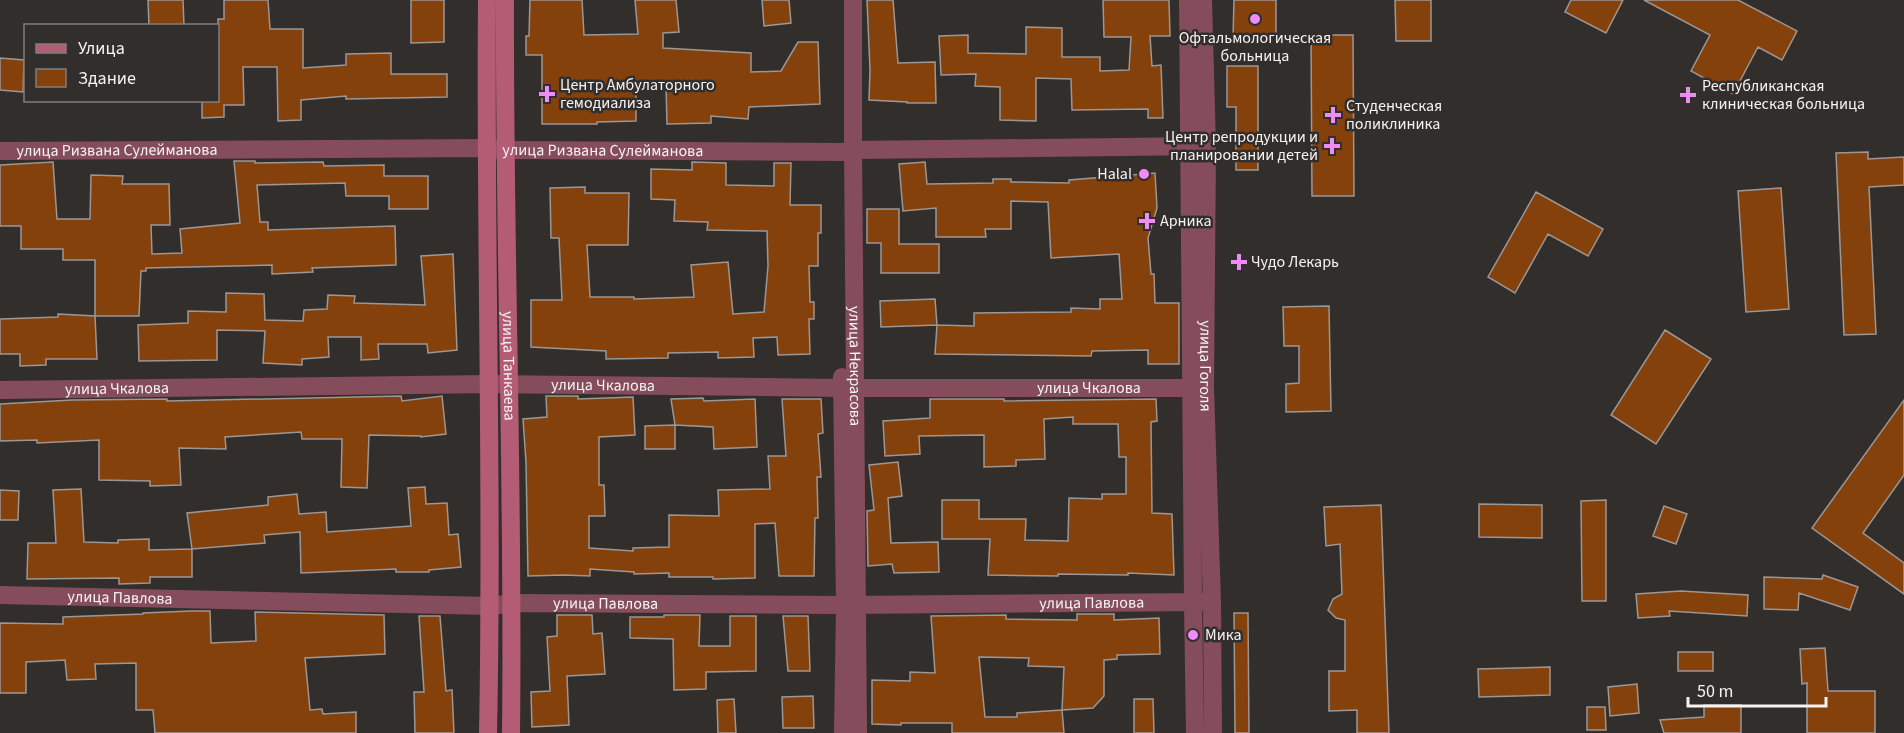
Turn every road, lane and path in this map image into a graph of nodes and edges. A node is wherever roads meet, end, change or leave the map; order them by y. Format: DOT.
graph roads {
  1 [pos="487,0"];
  2 [pos="505,0"];
  3 [pos="842,0"];
  4 [pos="853,0"];
  5 [pos="1188,0"];
  6 [pos="1203,0"];
  7 [pos="1207,146"];
  8 [pos="1189,147"];
  9 [pos="486,148"];
  10 [pos="504,150"];
  11 [pos="847,151"];
  12 [pos="0,152"];
  13 [pos="489,384"];
  14 [pos="509,386"];
  15 [pos="848,387"];
  16 [pos="1198,388"];
  17 [pos="0,390"];
  18 [pos="0,595"];
  19 [pos="1212,602"];
  20 [pos="513,603"];
  21 [pos="1193,603"];
  22 [pos="851,605"];
  23 [pos="491,606"];
  24 [pos="488,733"];
  25 [pos="511,733"];
  26 [pos="843,733"];
  27 [pos="858,733"];
  28 [pos="1195,733"];
  29 [pos="1214,733"];
  1 -- 9 [label="main road, улица Танкаева"];
  2 -- 10 [label="main road, улица Танкаева"];
  3 -- 11 [label="street, улица Некрасова"];
  4 -- 11 [label="street, улица Некрасова"];
  5 -- 8 [label="street, улица Гоголя"];
  6 -- 7 [label="street, улица Гоголя"];
  7 -- 8 [label="street, улица Ризвана Сулейманова"];
  7 -- 16 [label="street, улица Гоголя"];
  8 -- 11 [label="street, улица Ризвана Сулейманова"];
  8 -- 16 [label="street, улица Гоголя"];
  9 -- 10 [label="street, улица Ризвана Сулейманова"];
  9 -- 12 [label="street, улица Ризвана Сулейманова"];
  9 -- 13 [label="main road, улица Танкаева"];
  10 -- 11 [label="street, улица Ризвана Сулейманова"];
  10 -- 14 [label="main road, улица Танкаева"];
  11 -- 15 [label="street, улица Некрасова"];
  13 -- 14 [label="street, улица Чкалова"];
  13 -- 17 [label="street, улица Чкалова"];
  13 -- 23 [label="main road, улица Танкаева"];
  14 -- 15 [label="street, улица Чкалова"];
  14 -- 20 [label="main road, улица Танкаева"];
  15 -- 16 [label="street, улица Чкалова"];
  15 -- 22 [label="street, улица Некрасова"];
  16 -- 19 [label="street, улица Гоголя"];
  16 -- 21 [label="street, улица Гоголя"];
  18 -- 23 [label="street, улица Павлова"];
  19 -- 21 [label="street, улица Павлова"];
  19 -- 29 [label="street, улица Гоголя"];
  20 -- 22 [label="street, улица Павлова"];
  20 -- 23 [label="street, улица Павлова"];
  20 -- 25 [label="main road, улица Танкаева"];
  21 -- 22 [label="street, улица Павлова"];
  21 -- 28 [label="street, улица Гоголя"];
  22 -- 26 [label="street, улица Некрасова"];
  22 -- 27 [label="street, улица Некрасова"];
  23 -- 24 [label="main road, улица Танкаева"];
}
